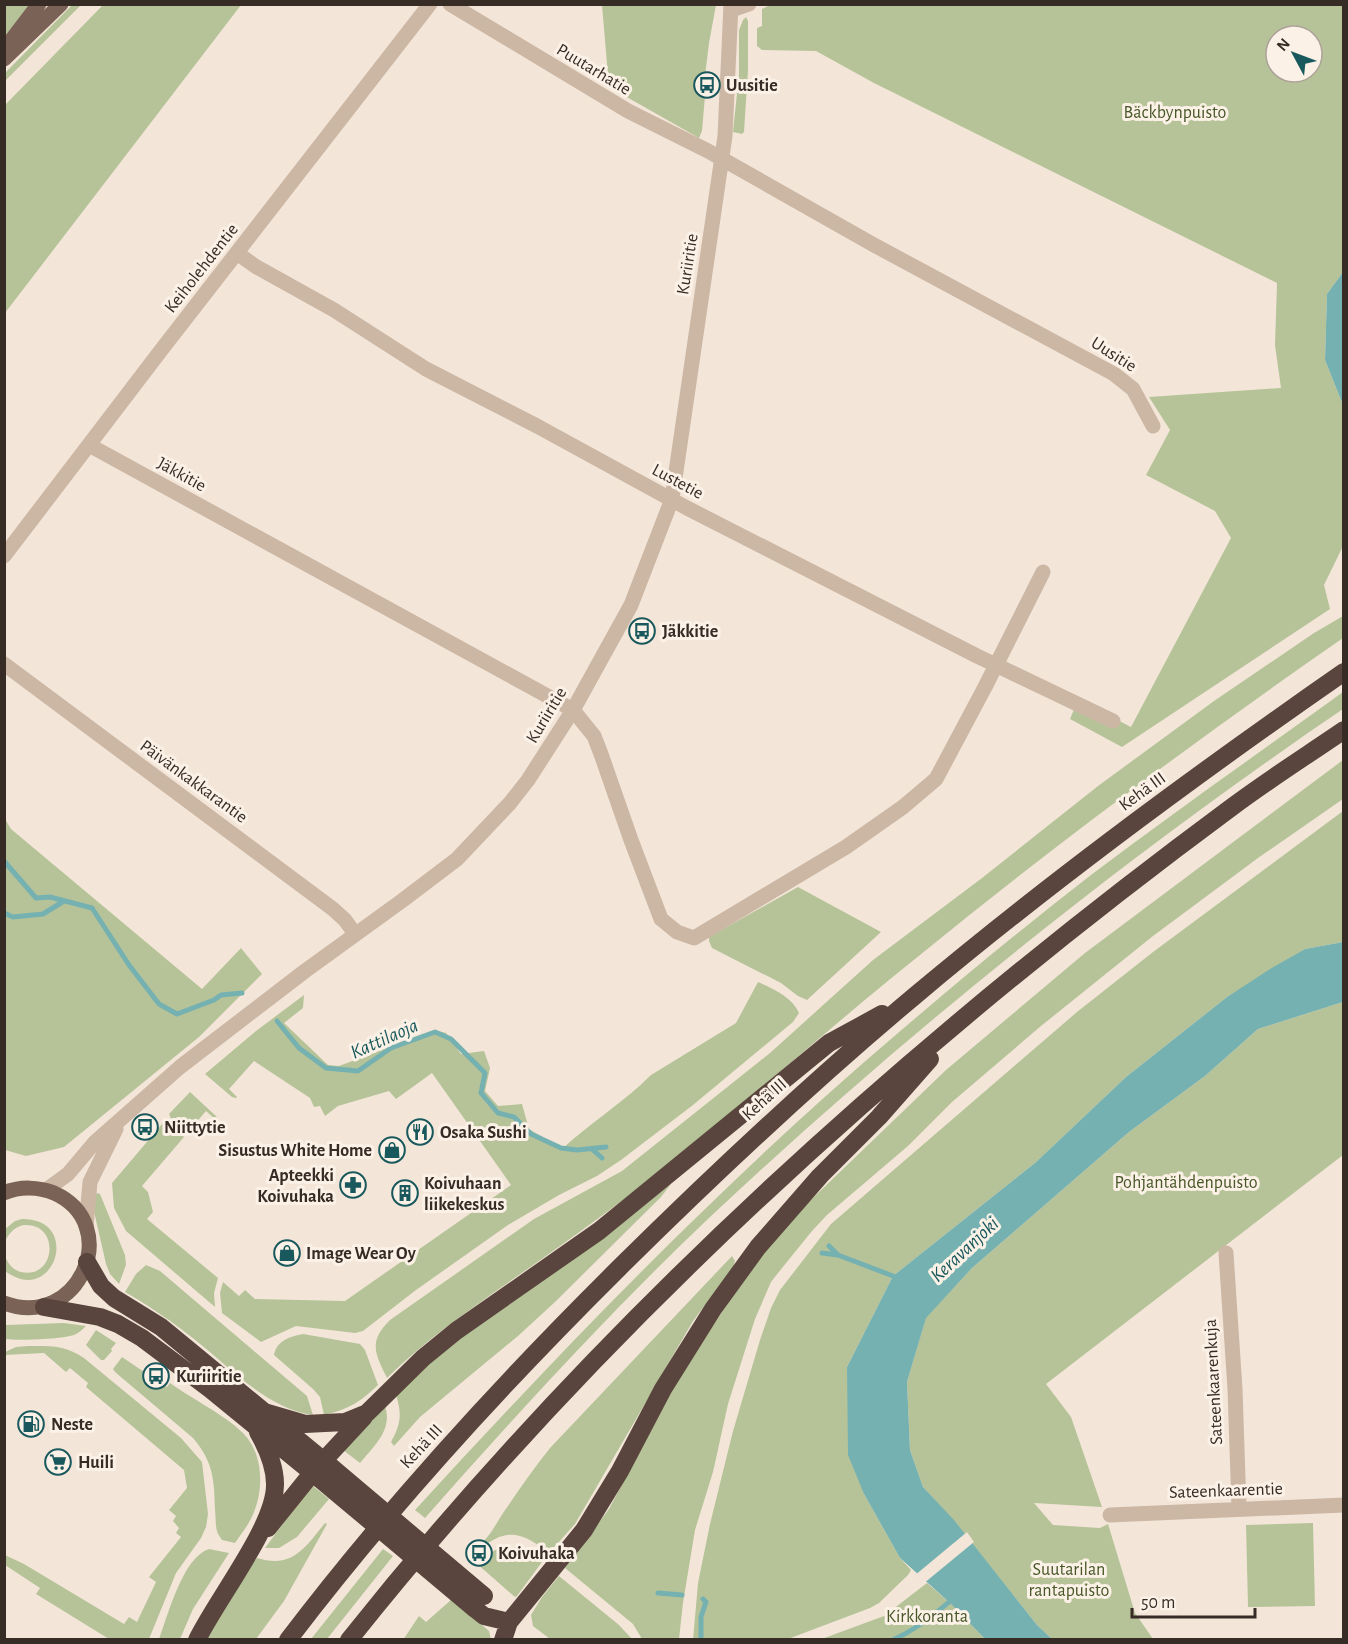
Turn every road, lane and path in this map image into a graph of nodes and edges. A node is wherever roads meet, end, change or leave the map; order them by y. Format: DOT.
graph roads {
  1 [pos="39,4"];
  2 [pos="61,4"];
  3 [pos="430,4"];
  4 [pos="450,4"];
  5 [pos="749,4"];
  6 [pos="732,7"];
  7 [pos="4,49"];
  8 [pos="4,59"];
  9 [pos="722,159"];
  10 [pos="237,253"];
  11 [pos="1153,426"];
  12 [pos="89,445"];
  13 [pos="672,499"];
  14 [pos="4,556"];
  15 [pos="1043,572"];
  16 [pos="4,664"];
  17 [pos="996,664"];
  18 [pos="1344,672"];
  19 [pos="573,710"];
  20 [pos="1113,722"];
  21 [pos="1344,730"];
  22 [pos="355,934"];
  23 [pos="917,994"];
  24 [pos="974,1008"];
  25 [pos="122,1118"];
  26 [pos="4,1182"];
  27 [pos="12,1190"];
  28 [pos="46,1190"];
  29 [pos="86,1227"];
  30 [pos="1226,1253"];
  31 [pos="87,1262"];
  32 [pos="44,1306"];
  33 [pos="8,1307"];
  34 [pos="367,1413"];
  35 [pos="259,1419"];
  36 [pos="321,1469"];
  37 [pos="1344,1505"];
  38 [pos="1239,1508"];
  39 [pos="1110,1515"];
  40 [pos="244,1560"];
  41 [pos="506,1631"];
  42 [pos="197,1640"];
  43 [pos="288,1640"];
  44 [pos="349,1640"];
  1 -- 7 [label="main road"];
  2 -- 8 [label="main road"];
  3 -- 10 [label="street, Keiholehdentie"];
  4 -- 9 [label="street, Puutarhatie"];
  5 -- 6 [label="street"];
  6 -- 9 [label="street, Kuriiritie"];
  9 -- 11 [label="street, Uusitie"];
  9 -- 13 [label="street, Kuriiritie"];
  10 -- 12 [label="street, Keiholehdentie"];
  10 -- 13 [label="street, Lustetie"];
  12 -- 14 [label="street, Keiholehdentie"];
  12 -- 19 [label="street, Jäkkitie"];
  13 -- 17 [label="street, Lustetie"];
  13 -- 19 [label="street, Kuriiritie"];
  15 -- 17 [label="street, Jäkkitie"];
  16 -- 22 [label="street, Päivänkakkarantie"];
  17 -- 19 [label="street, Jäkkitie"];
  17 -- 20 [label="street, Lustetie"];
  18 -- 23 [label="highway, Kehä III"];
  19 -- 22 [label="street, Kuriiritie"];
  21 -- 24 [label="highway"];
  22 -- 25 [label="street, Kuriiritie"];
  23 -- 34 [label="highway"];
  23 -- 43 [label="highway, Kehä III"];
  24 -- 41 [label="highway"];
  24 -- 44 [label="highway"];
  25 -- 28 [label="street, Kuriiritie"];
  25 -- 29 [label="street, Kuriiritie"];
  26 -- 27 [label="main road"];
  27 -- 28 [label="main road"];
  28 -- 29 [label="main road"];
  29 -- 31 [label="main road"];
  30 -- 38 [label="street, Sateenkaarenkuja"];
  31 -- 32 [label="main road"];
  31 -- 35 [label="highway"];
  32 -- 33 [label="main road"];
  32 -- 35 [label="highway"];
  34 -- 35 [label="highway"];
  34 -- 36 [label="highway"];
  35 -- 36 [label="highway"];
  35 -- 40 [label="highway"];
  36 -- 40 [label="highway"];
  36 -- 41 [label="highway, bridge"];
  37 -- 38 [label="street, Sateenkaarentie"];
  38 -- 39 [label="street, Sateenkaarentie"];
  40 -- 42 [label="highway"];
}
